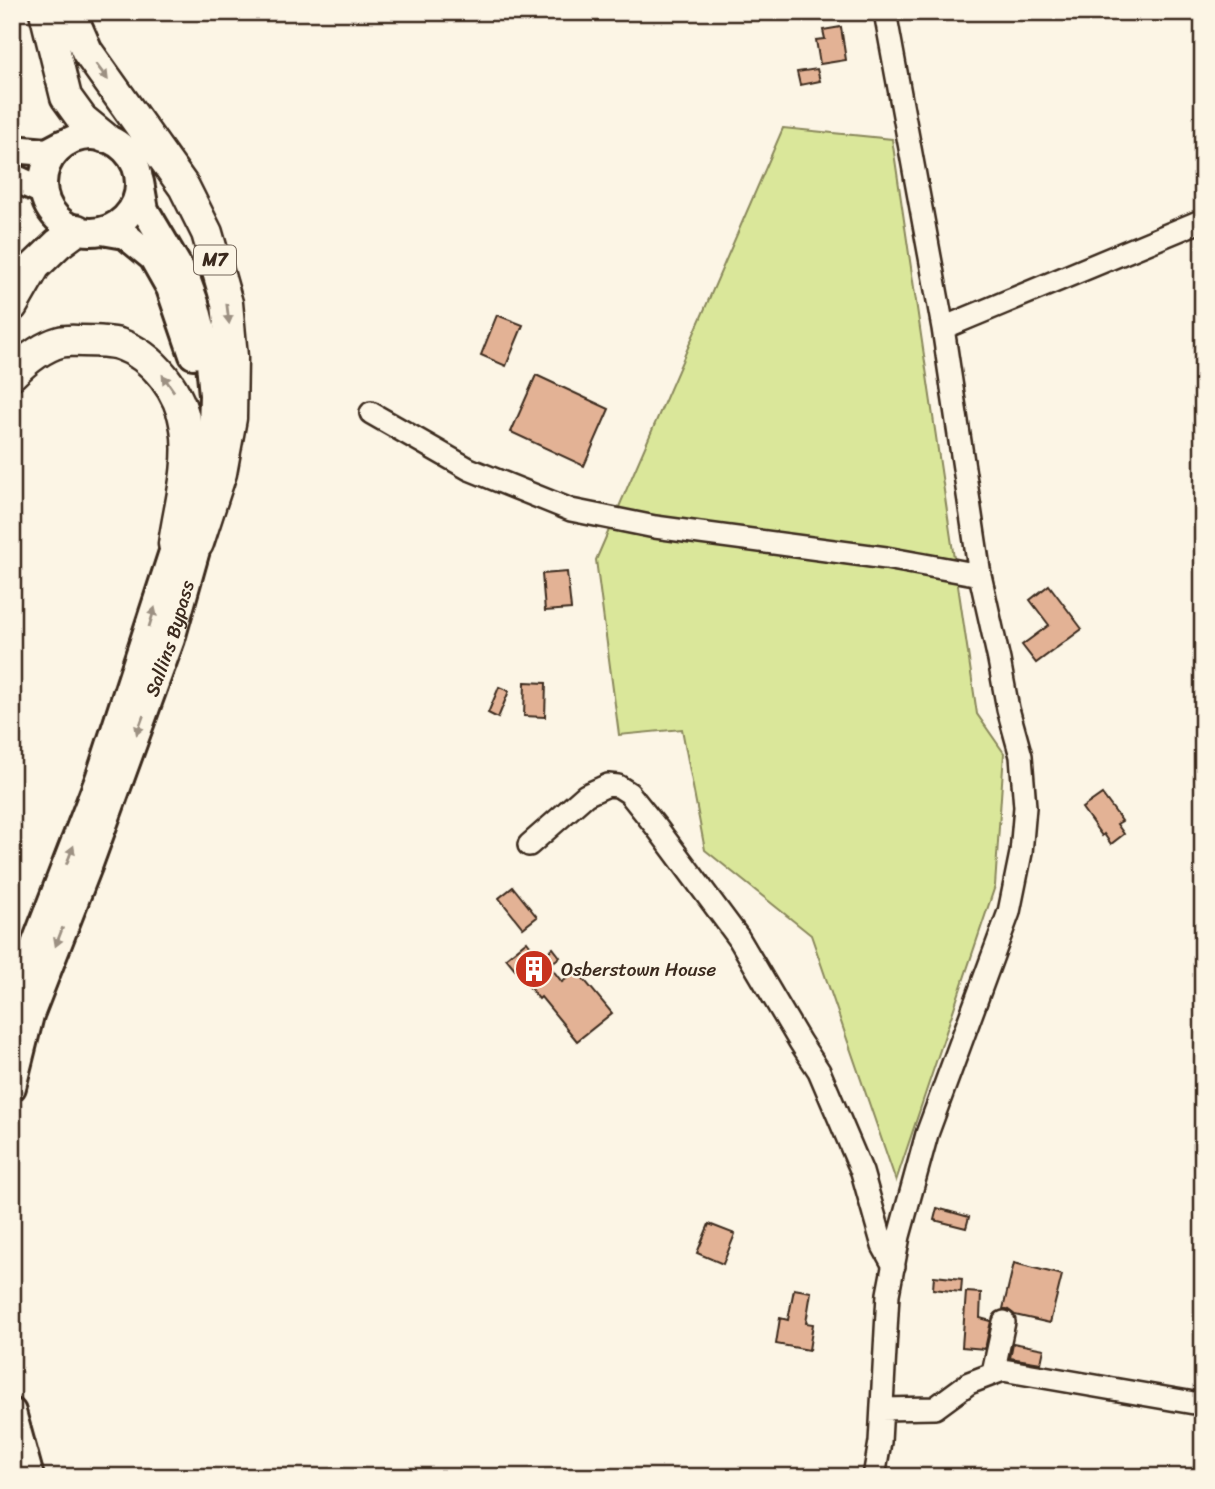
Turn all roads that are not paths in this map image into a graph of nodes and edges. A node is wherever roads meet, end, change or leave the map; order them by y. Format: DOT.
graph roads {
  1 [pos="45,12"];
  2 [pos="69,12"];
  3 [pos="885,12"];
  4 [pos="104,137"];
  5 [pos="64,144"];
  6 [pos="12,149"];
  7 [pos="12,177"];
  8 [pos="140,182"];
  9 [pos="43,191"];
  10 [pos="1203,220"];
  11 [pos="90,231"];
  12 [pos="12,306"];
  13 [pos="943,328"];
  14 [pos="12,374"];
  15 [pos="371,413"];
  16 [pos="186,544"];
  17 [pos="980,575"];
  18 [pos="529,845"];
  19 [pos="12,1011"];
  20 [pos="12,1087"];
  21 [pos="894,1266"];
  22 [pos="1004,1322"];
  23 [pos="993,1373"];
  24 [pos="1194,1403"];
  25 [pos="882,1409"];
  26 [pos="12,1412"];
  27 [pos="30,1477"];
  28 [pos="874,1477"];
  1 -- 4 [label="highway"];
  2 -- 16 [label="highway, M7, one-way"];
  3 -- 13 [label="street"];
  4 -- 5 [label="main road"];
  4 -- 8 [label="main road"];
  5 -- 6 [label="main road"];
  5 -- 9 [label="main road"];
  7 -- 9 [label="main road"];
  8 -- 11 [label="main road"];
  8 -- 16 [label="main road, Sallins Bypass"];
  9 -- 11 [label="main road"];
  10 -- 13 [label="street"];
  11 -- 12 [label="highway"];
  11 -- 16 [label="main road, Sallins Bypass"];
  13 -- 17 [label="street"];
  16 -- 14 [label="highway, one-way"];
  15 -- 17 [label="street"];
  19 -- 16 [label="main road, Sallins Bypass, one-way"];
  16 -- 20 [label="main road, Sallins Bypass, one-way"];
  17 -- 21 [label="street"];
  18 -- 21 [label="street"];
  21 -- 25 [label="street"];
  22 -- 23 [label="street"];
  23 -- 24 [label="street"];
  23 -- 25 [label="street"];
  25 -- 28 [label="street"];
  26 -- 27 [label="main road"];
}
